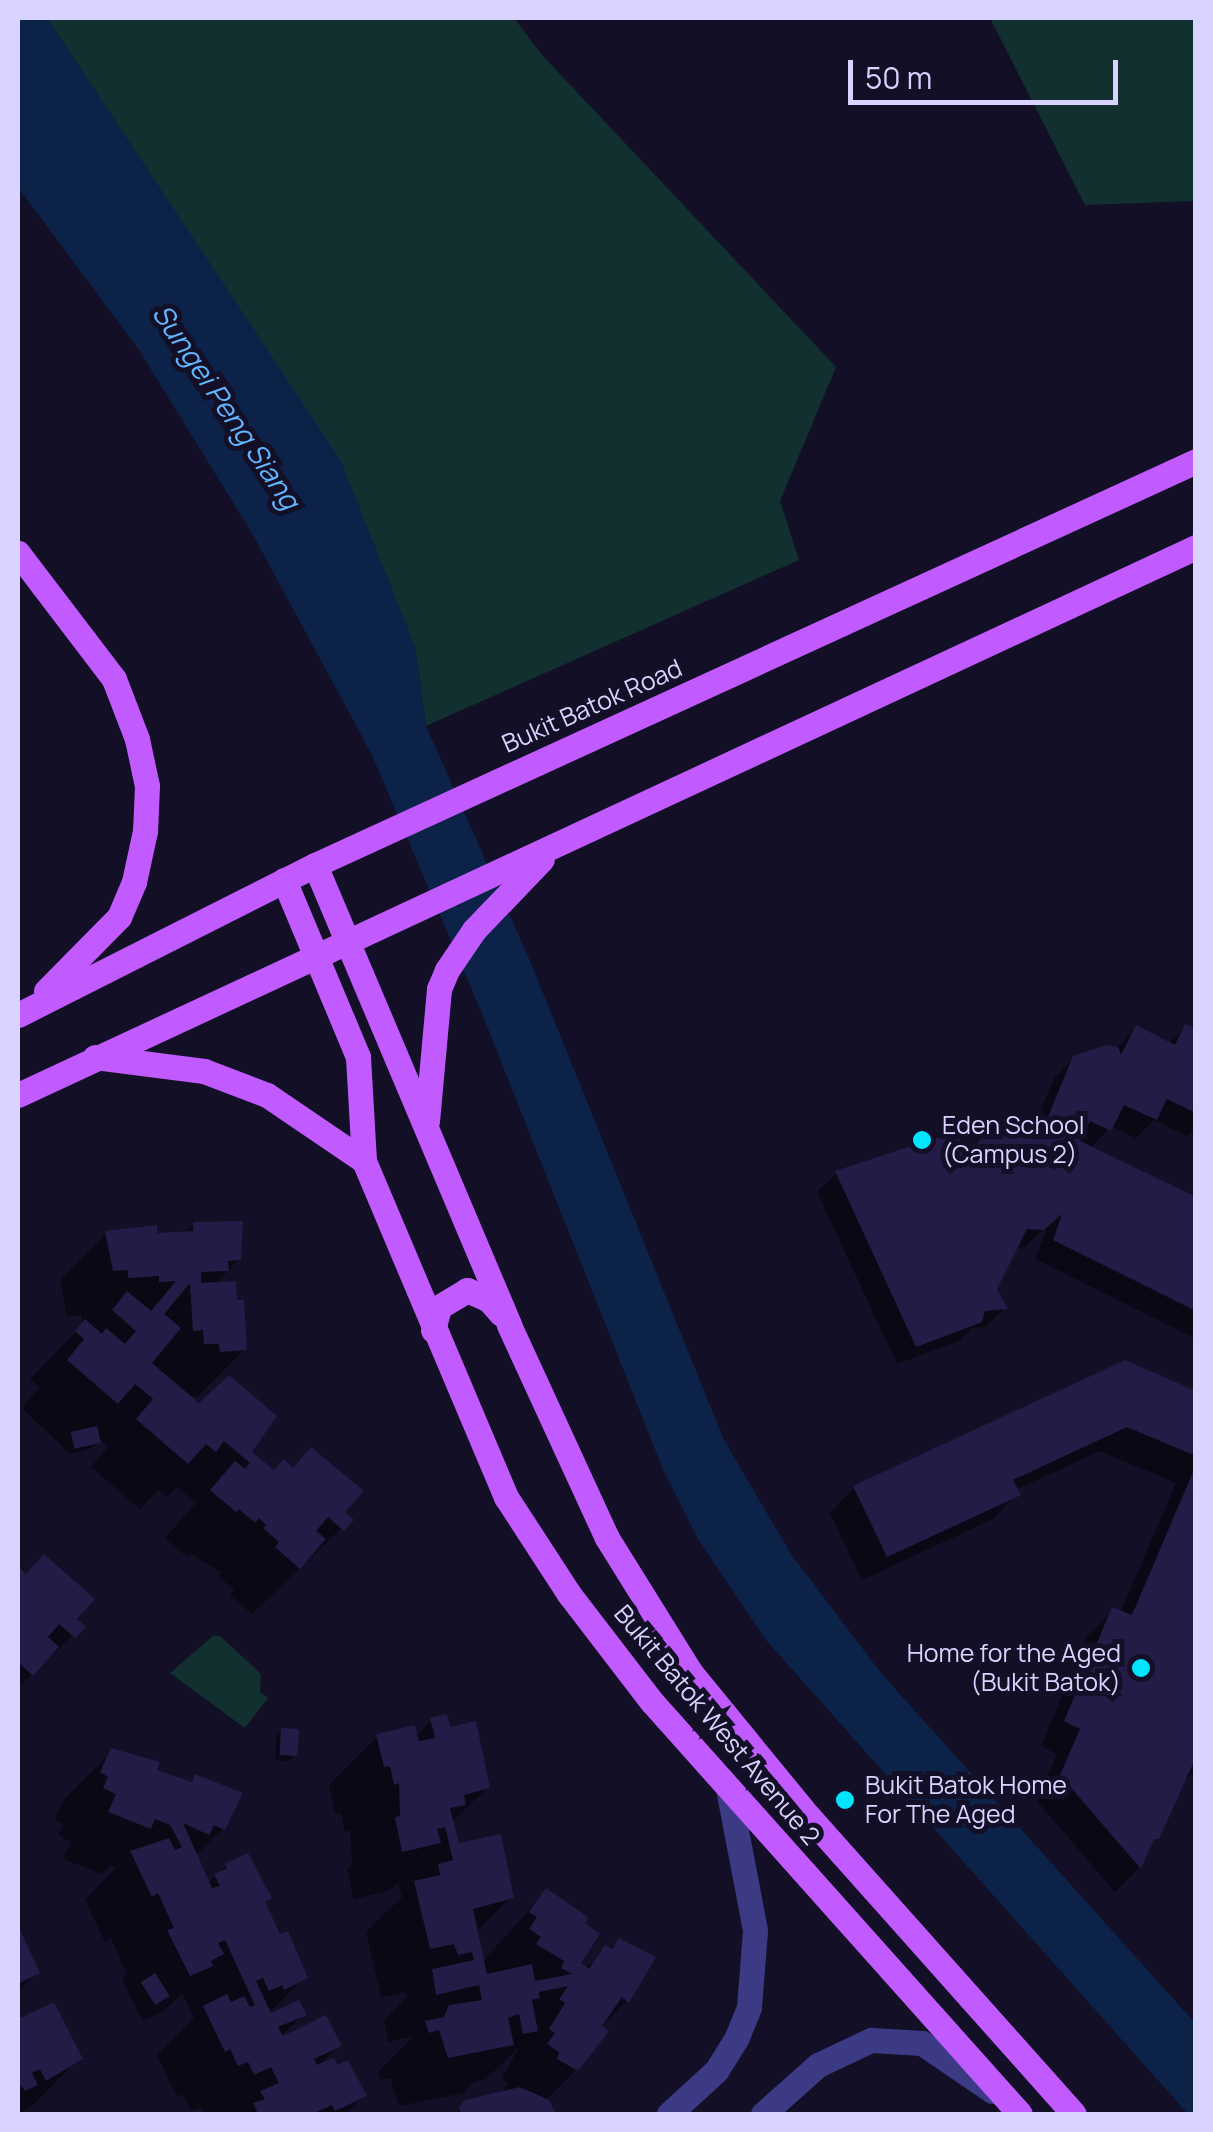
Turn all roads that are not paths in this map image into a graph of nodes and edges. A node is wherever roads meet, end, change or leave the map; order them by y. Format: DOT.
graph roads {
  1 [pos="1196,461"];
  2 [pos="1196,547"];
  3 [pos="18,554"];
  4 [pos="553,849"];
  5 [pos="315,864"];
  6 [pos="284,880"];
  7 [pos="347,942"];
  8 [pos="317,958"];
  9 [pos="20,1014"];
  10 [pos="95,1057"];
  11 [pos="18,1095"];
  12 [pos="427,1122"];
  13 [pos="364,1161"];
  14 [pos="509,1325"];
  15 [pos="433,1330"];
  16 [pos="728,1788"];
  17 [pos="1015,2108"];
  18 [pos="669,2114"];
  19 [pos="763,2114"];
  20 [pos="1074,2114"];
  1 -- 5 [label="main road, Bukit Batok Road"];
  2 -- 4 [label="main road"];
  3 -- 9 [label="main road"];
  4 -- 7 [label="main road"];
  4 -- 12 [label="main road"];
  5 -- 6 [label="main road, Bukit Batok Road"];
  5 -- 7 [label="main road, Bukit Batok West Avenue 2"];
  6 -- 8 [label="main road, Bukit Batok West Avenue 2"];
  6 -- 9 [label="main road, Bukit Batok Road"];
  7 -- 8 [label="main road"];
  7 -- 12 [label="main road, Bukit Batok West Avenue 2"];
  8 -- 10 [label="main road"];
  8 -- 13 [label="main road, Bukit Batok West Avenue 2"];
  10 -- 11 [label="main road"];
  10 -- 13 [label="main road"];
  12 -- 14 [label="main road, Bukit Batok West Avenue 2"];
  13 -- 15 [label="main road, Bukit Batok West Avenue 2"];
  14 -- 15 [label="main road, Bukit Batok West Avenue 2"];
  14 -- 20 [label="main road, Bukit Batok West Avenue 2"];
  15 -- 16 [label="main road, Bukit Batok West Avenue 2"];
  16 -- 17 [label="main road, Bukit Batok West Avenue 2"];
  16 -- 18 [label="street"];
  17 -- 19 [label="street"];
}
